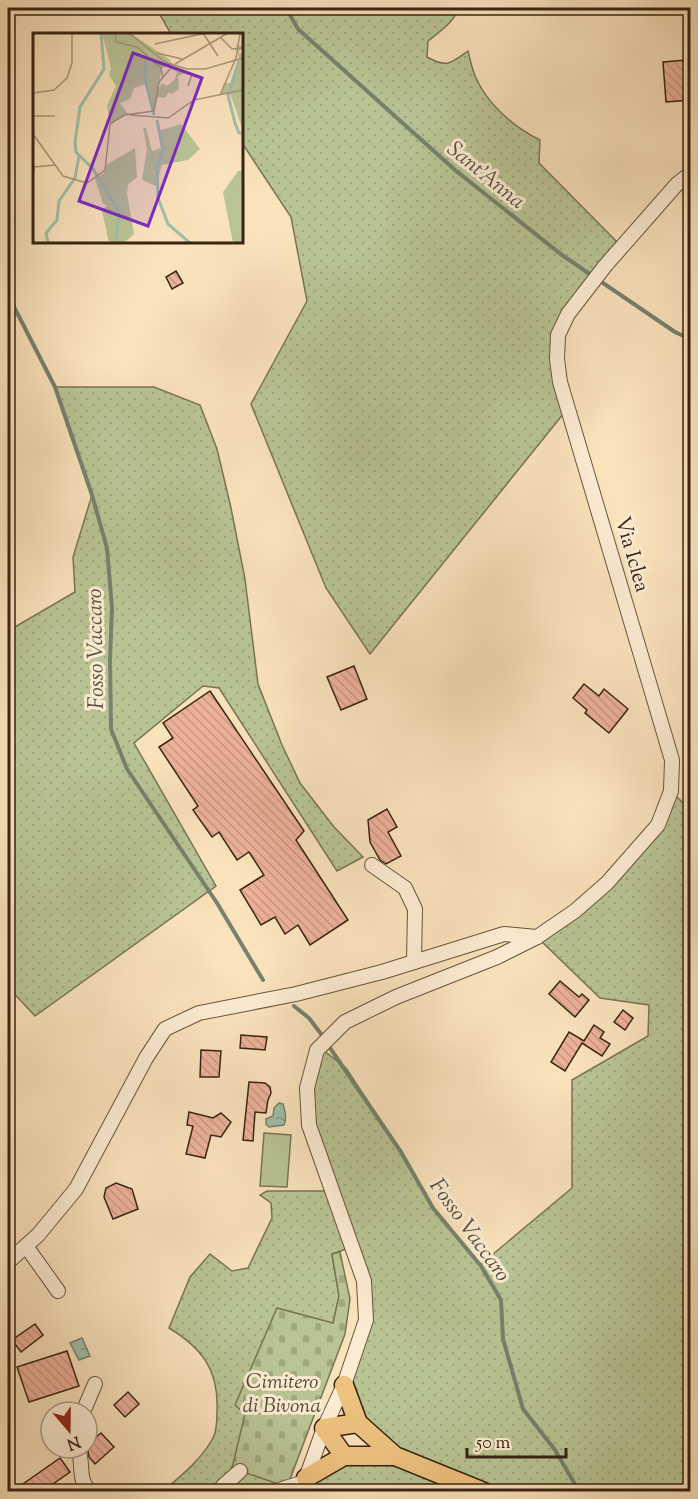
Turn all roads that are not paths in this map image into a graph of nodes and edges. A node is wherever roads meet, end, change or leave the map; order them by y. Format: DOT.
graph roads {
  1 [pos="690,174"];
  2 [pos="372,865"];
  3 [pos="537,937"];
  4 [pos="414,962"];
  5 [pos="26,1246"];
  6 [pos="8,1262"];
  7 [pos="58,1291"];
  8 [pos="95,1384"];
  9 [pos="345,1386"];
  10 [pos="88,1400"];
  11 [pos="358,1423"];
  12 [pos="324,1428"];
  13 [pos="395,1455"];
  14 [pos="344,1456"];
  15 [pos="80,1460"];
  16 [pos="240,1471"];
  17 [pos="303,1484"];
  18 [pos="90,1491"];
  19 [pos="219,1491"];
  20 [pos="273,1491"];
  21 [pos="484,1491"];
  1 -- 3 [label="street, Via Iclea"];
  2 -- 4 [label="street"];
  3 -- 4 [label="street"];
  3 -- 9 [label="street, Via Iclea"];
  4 -- 5 [label="street"];
  5 -- 6 [label="street"];
  5 -- 7 [label="street"];
  8 -- 10 [label="street"];
  9 -- 11 [label="main road"];
  9 -- 12 [label="street"];
  11 -- 12 [label="main road"];
  11 -- 13 [label="main road"];
  12 -- 14 [label="main road"];
  12 -- 17 [label="street"];
  13 -- 14 [label="main road"];
  13 -- 21 [label="main road"];
  14 -- 17 [label="main road"];
  15 -- 18 [label="street"];
  16 -- 19 [label="street"];
  17 -- 20 [label="street"];
}
